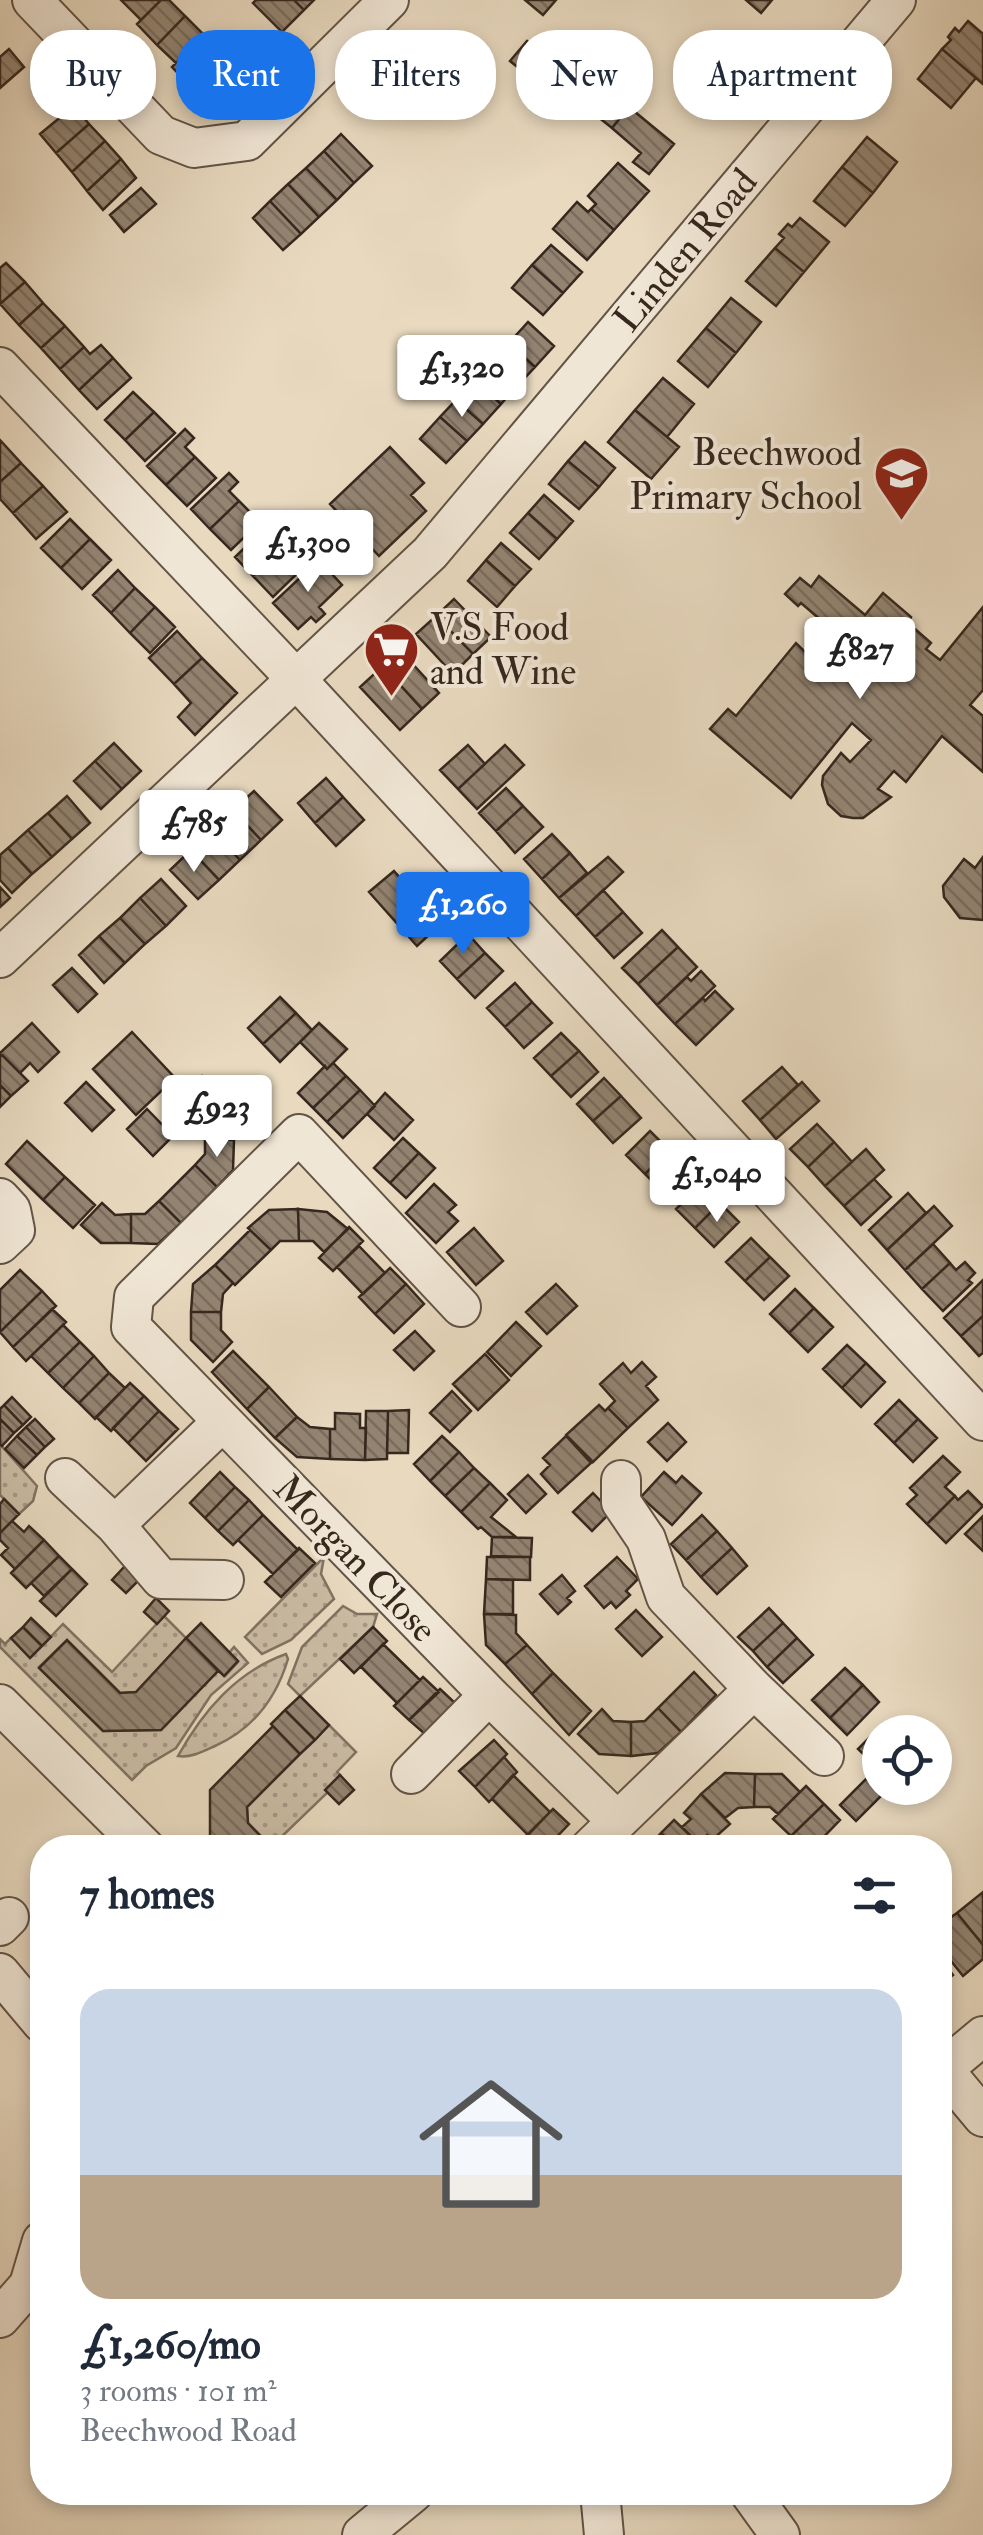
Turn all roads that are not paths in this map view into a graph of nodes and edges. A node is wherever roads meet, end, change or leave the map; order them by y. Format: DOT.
graph roads {
  1 [pos="32,0"];
  2 [pos="389,0"];
  3 [pos="896,0"];
  4 [pos="0,367"];
  5 [pos="297,680"];
  6 [pos="0,958"];
  7 [pos="0,1198"];
  8 [pos="0,1244"];
  9 [pos="461,1307"];
  10 [pos="983,1421"];
  11 [pos="222,1422"];
  12 [pos="65,1478"];
  13 [pos="621,1480"];
  14 [pos="114,1525"];
  15 [pos="224,1580"];
  16 [pos="754,1690"];
  17 [pos="489,1695"];
  18 [pos="0,1704"];
  19 [pos="824,1756"];
  20 [pos="411,1774"];
  21 [pos="604,1834"];
  22 [pos="133,1835"];
  23 [pos="0,1972"];
  24 [pos="30,2008"];
  25 [pos="983,2036"];
  26 [pos="952,2061"];
  27 [pos="952,2083"];
  28 [pos="983,2118"];
  29 [pos="30,2280"];
  30 [pos="0,2318"];
  31 [pos="398,2505"];
  32 [pos="601,2505"];
  33 [pos="758,2505"];
  34 [pos="362,2535"];
  35 [pos="604,2535"];
  36 [pos="780,2535"];
  1 -- 2 [label="street"];
  3 -- 5 [label="street, Linden Road"];
  4 -- 5 [label="street"];
  5 -- 6 [label="street, Linden Road"];
  5 -- 10 [label="street"];
  7 -- 8 [label="street"];
  9 -- 11 [label="street, Morgan Close"];
  11 -- 14 [label="street"];
  11 -- 17 [label="street, Morgan Close"];
  12 -- 14 [label="street"];
  13 -- 16 [label="street"];
  14 -- 15 [label="street"];
  16 -- 19 [label="street"];
  16 -- 21 [label="street, Morgan Close"];
  17 -- 20 [label="street"];
  17 -- 21 [label="street, Morgan Close"];
  18 -- 22 [label="street"];
  23 -- 24 [label="street"];
  25 -- 26 [label="street"];
  27 -- 28 [label="street"];
  29 -- 30 [label="street"];
  31 -- 34 [label="street"];
  32 -- 35 [label="street"];
  33 -- 36 [label="street"];
}
